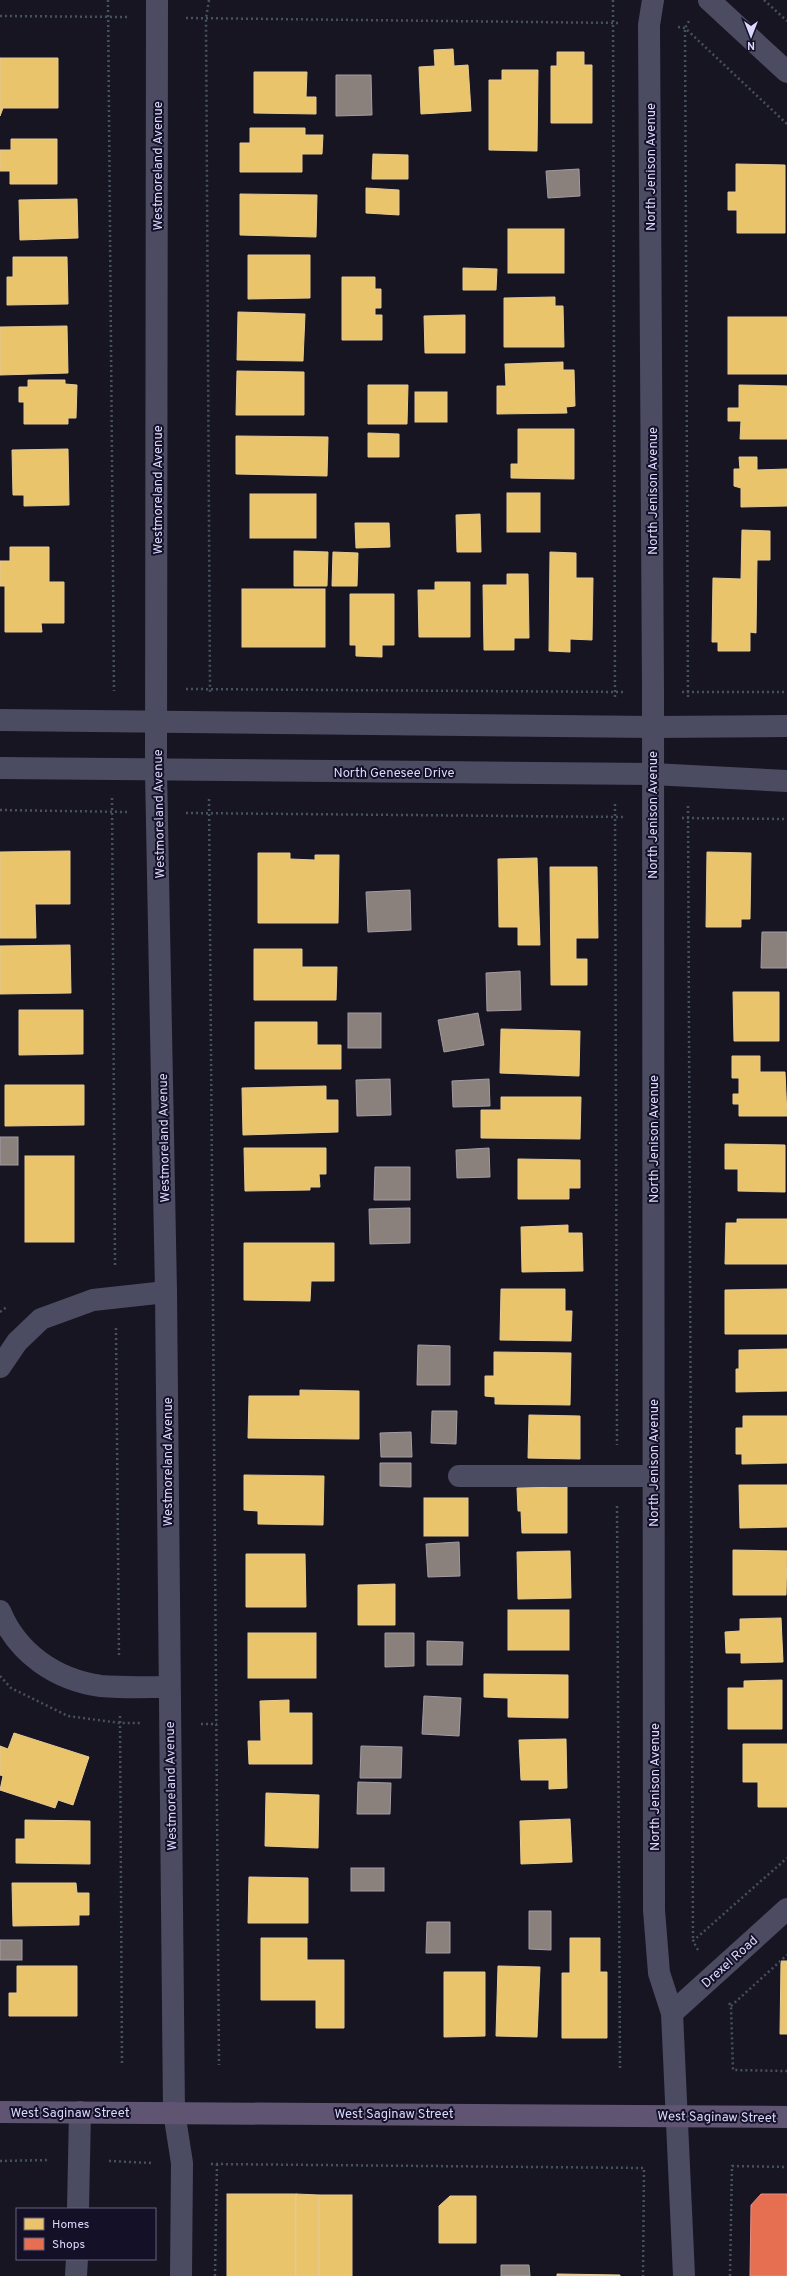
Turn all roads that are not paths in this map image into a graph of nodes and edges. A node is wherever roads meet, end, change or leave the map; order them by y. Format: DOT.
graph roads {
  1 [pos="653,0"];
  2 [pos="709,0"];
  3 [pos="157,9"];
  4 [pos="787,72"];
  5 [pos="0,720"];
  6 [pos="157,722"];
  7 [pos="652,726"];
  8 [pos="787,726"];
  9 [pos="0,768"];
  10 [pos="156,771"];
  11 [pos="652,774"];
  12 [pos="787,781"];
  13 [pos="166,1292"];
  14 [pos="0,1367"];
  15 [pos="459,1476"];
  16 [pos="653,1476"];
  17 [pos="0,1611"];
  18 [pos="169,1687"];
  19 [pos="787,1909"];
  20 [pos="672,2013"];
  21 [pos="0,2112"];
  22 [pos="80,2112"];
  23 [pos="174,2112"];
  24 [pos="678,2115"];
  25 [pos="787,2117"];
  26 [pos="78,2208"];
  27 [pos="77,2260"];
  28 [pos="76,2276"];
  29 [pos="181,2276"];
  30 [pos="684,2276"];
  1 -- 7 [label="street, North Jenison Avenue"];
  2 -- 4 [label="street"];
  3 -- 6 [label="street, Westmoreland Avenue"];
  5 -- 6 [label="street"];
  6 -- 7 [label="street"];
  6 -- 10 [label="street, Westmoreland Avenue"];
  7 -- 8 [label="street"];
  7 -- 11 [label="street, North Jenison Avenue"];
  9 -- 10 [label="street, North Genesee Drive"];
  10 -- 11 [label="street, North Genesee Drive"];
  10 -- 13 [label="street, Westmoreland Avenue"];
  11 -- 12 [label="street, North Genesee Drive"];
  11 -- 16 [label="street, North Jenison Avenue"];
  13 -- 14 [label="street"];
  13 -- 18 [label="street, Westmoreland Avenue"];
  15 -- 16 [label="street"];
  16 -- 20 [label="street, North Jenison Avenue"];
  17 -- 18 [label="street"];
  18 -- 23 [label="street, Westmoreland Avenue"];
  19 -- 20 [label="street, Drexel Road"];
  20 -- 24 [label="street, North Jenison Avenue"];
  21 -- 22 [label="main road, West Saginaw Street"];
  22 -- 23 [label="main road, West Saginaw Street"];
  22 -- 26 [label="street"];
  23 -- 24 [label="main road, West Saginaw Street"];
  23 -- 29 [label="street, Westmoreland Avenue"];
  24 -- 25 [label="main road, West Saginaw Street"];
  24 -- 30 [label="street, North Jenison Avenue"];
  27 -- 28 [label="street"];
}
